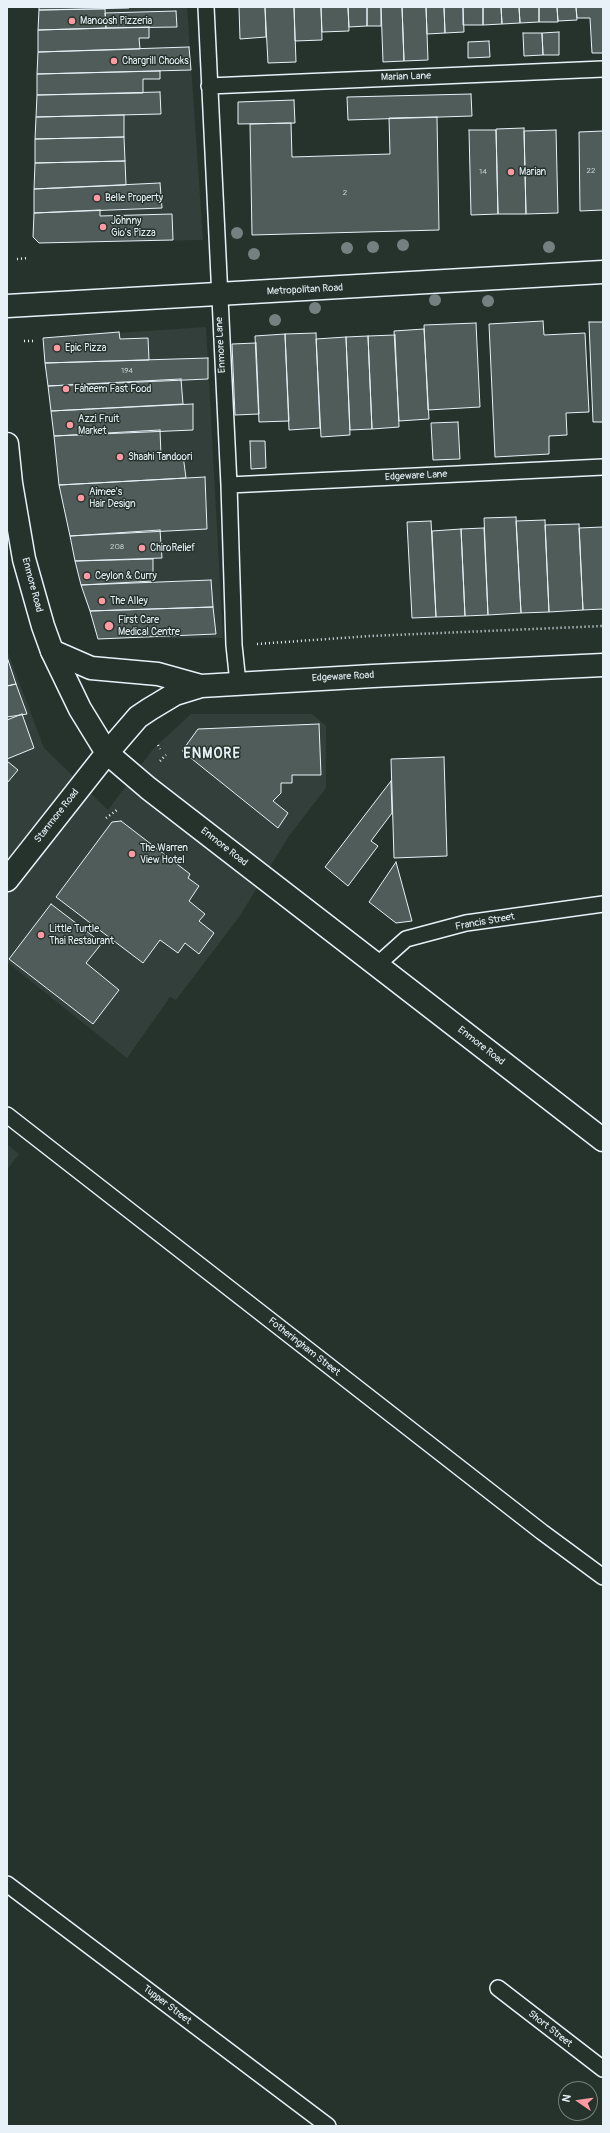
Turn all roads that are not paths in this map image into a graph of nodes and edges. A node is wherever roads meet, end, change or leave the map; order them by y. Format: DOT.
graph roads {
  1 [pos="206,7"];
  2 [pos="603,69"];
  3 [pos="209,86"];
  4 [pos="603,272"];
  5 [pos="219,295"];
  6 [pos="7,306"];
  7 [pos="7,444"];
  8 [pos="603,468"];
  9 [pos="9,483"];
  10 [pos="229,486"];
  11 [pos="52,651"];
  12 [pos="603,665"];
  13 [pos="238,683"];
  14 [pos="201,686"];
  15 [pos="107,754"];
  16 [pos="7,880"];
  17 [pos="603,904"];
  18 [pos="377,965"];
  19 [pos="7,1115"];
  20 [pos="603,1140"];
  21 [pos="603,1577"];
  22 [pos="7,1884"];
  23 [pos="498,1988"];
  24 [pos="603,2069"];
  25 [pos="328,2126"];
  1 -- 3 [label="lane, Enmore Lane"];
  2 -- 3 [label="lane, Marian Lane"];
  3 -- 5 [label="lane, Enmore Lane"];
  4 -- 5 [label="main road, Metropolitan Road"];
  5 -- 6 [label="main road, Metropolitan Road"];
  5 -- 10 [label="lane, Enmore Lane"];
  7 -- 9 [label="main road, Enmore Road"];
  8 -- 10 [label="lane, Edgeware Lane"];
  9 -- 11 [label="main road, Enmore Road"];
  10 -- 13 [label="lane, Enmore Lane"];
  11 -- 14 [label="main road"];
  11 -- 15 [label="main road, Enmore Road"];
  12 -- 13 [label="main road, Edgeware Road"];
  13 -- 14 [label="main road, Edgeware Road"];
  14 -- 15 [label="main road, Edgeware Road"];
  15 -- 16 [label="main road, Stanmore Road"];
  15 -- 18 [label="main road, Enmore Road"];
  17 -- 18 [label="lane, Francis Street"];
  18 -- 20 [label="main road, Enmore Road"];
  19 -- 21 [label="lane, Fotheringham Street"];
  22 -- 25 [label="lane, Tupper Street"];
  23 -- 24 [label="lane, Short Street"];
}
